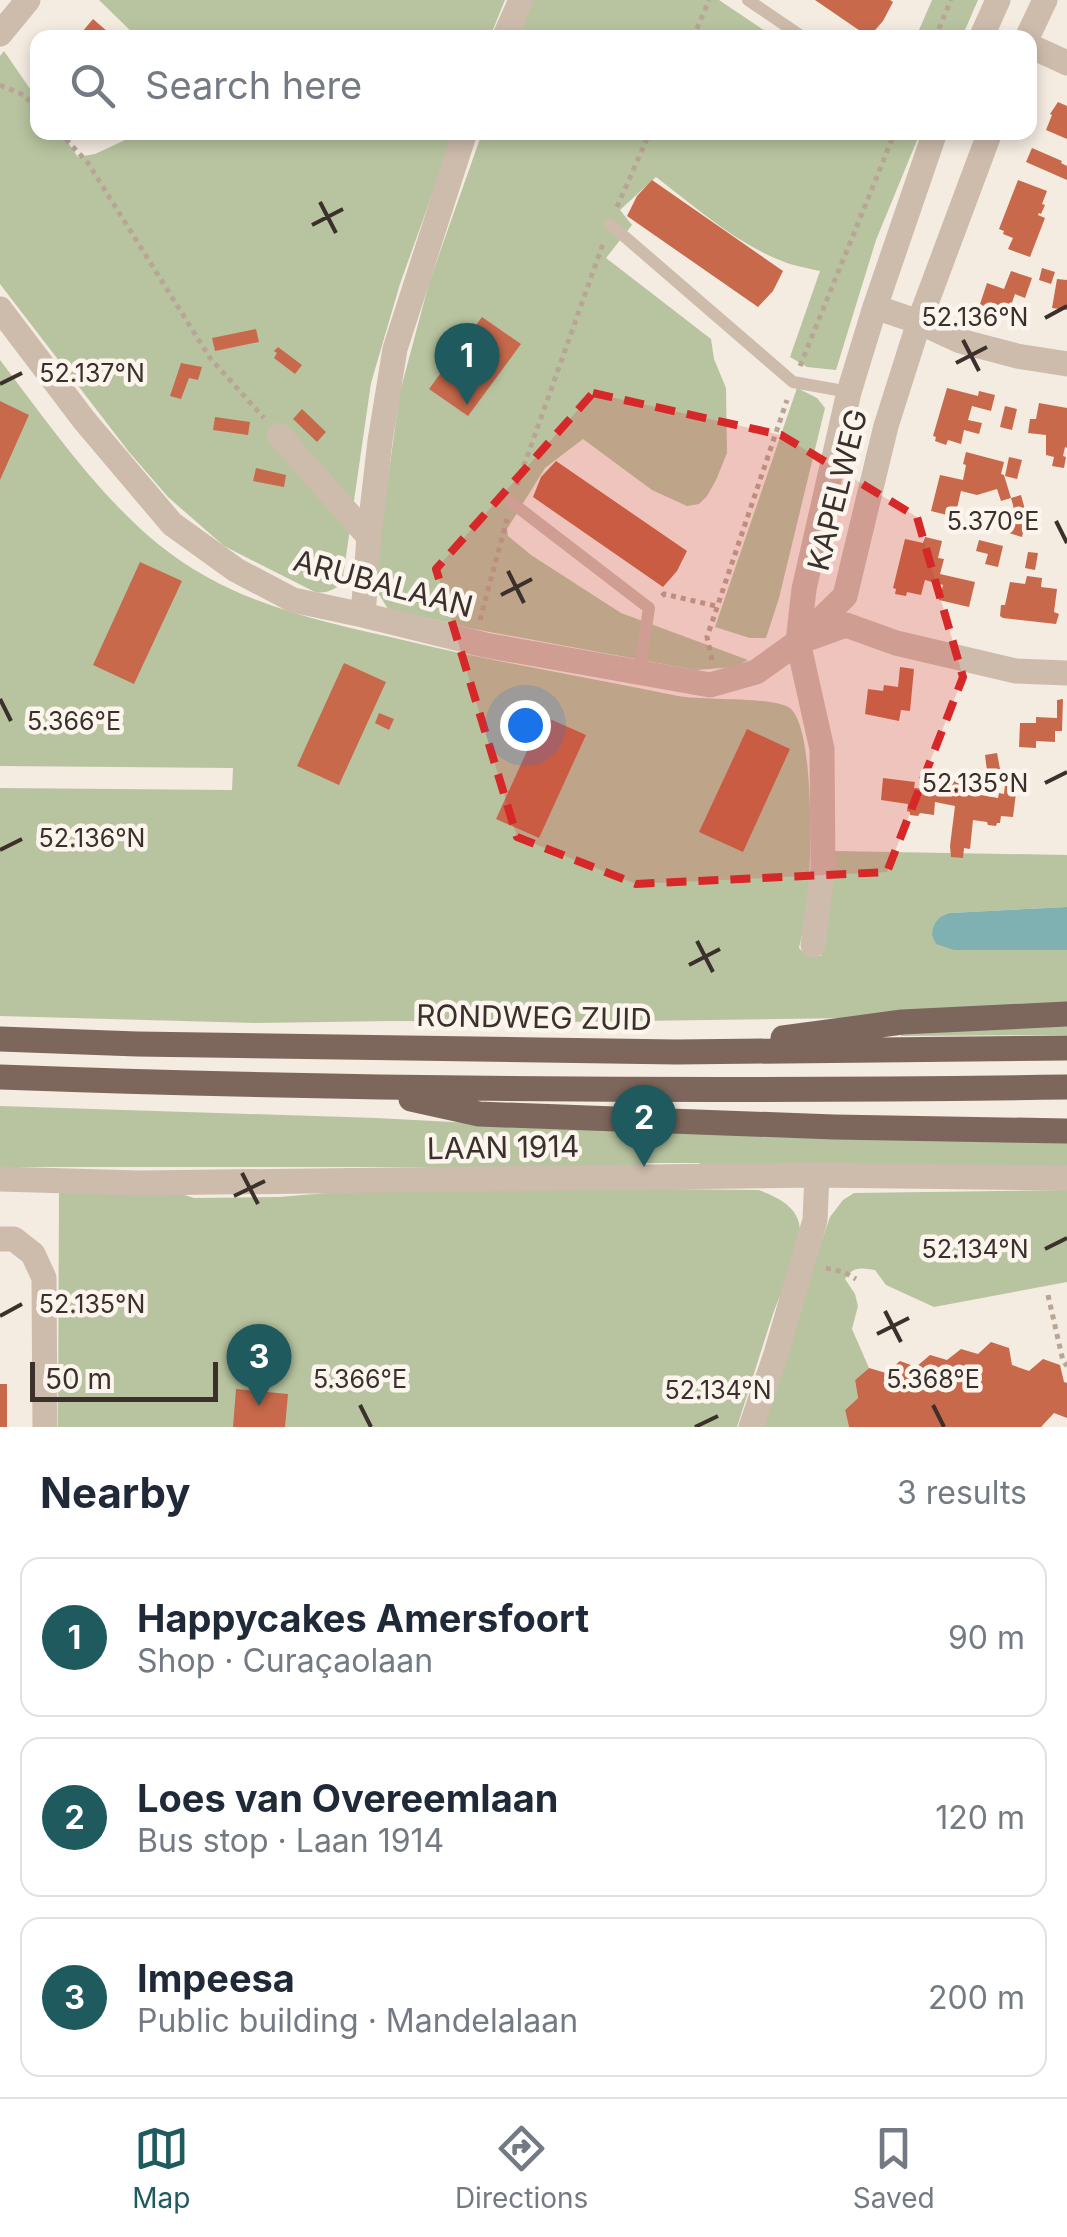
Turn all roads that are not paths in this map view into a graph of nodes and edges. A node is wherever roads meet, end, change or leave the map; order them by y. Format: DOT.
graph roads {
  1 [pos="521,0"];
  2 [pos="748,0"];
  3 [pos="998,0"];
  4 [pos="1045,0"];
  5 [pos="25,2"];
  6 [pos="508,30"];
  7 [pos="792,30"];
  8 [pos="989,30"];
  9 [pos="1031,30"];
  10 [pos="0,34"];
  11 [pos="1037,49"];
  12 [pos="1067,63"];
  13 [pos="462,140"];
  14 [pos="932,140"];
  15 [pos="987,140"];
  16 [pos="610,224"];
  17 [pos="875,306"];
  18 [pos="0,309"];
  19 [pos="919,322"];
  20 [pos="1067,364"];
  21 [pos="849,392"];
  22 [pos="279,435"];
  23 [pos="511,502"];
  24 [pos="369,537"];
  25 [pos="363,615"];
  26 [pos="798,642"];
  27 [pos="1067,673"];
  28 [pos="639,674"];
  29 [pos="813,945"];
  30 [pos="1067,1014"];
  31 [pos="0,1039"];
  32 [pos="1067,1048"];
  33 [pos="678,1052"];
  34 [pos="0,1077"];
  35 [pos="358,1087"];
  36 [pos="1067,1087"];
  37 [pos="1067,1131"];
  38 [pos="816,1175"];
  39 [pos="1067,1178"];
  40 [pos="0,1180"];
  41 [pos="0,1239"];
  42 [pos="45,1427"];
  43 [pos="750,1427"];
  1 -- 6 [label="street"];
  2 -- 7 [label="lane"];
  3 -- 8 [label="street"];
  4 -- 9 [label="street"];
  5 -- 10 [label="street"];
  11 -- 12 [label="street"];
  13 -- 24 [label="street"];
  14 -- 17 [label="street, KAPELWEG"];
  15 -- 19 [label="street, KAPELWEG"];
  16 -- 21 [label="lane, KAPELWEG"];
  17 -- 19 [label="street"];
  17 -- 21 [label="street, KAPELWEG"];
  18 -- 25 [label="street, ARUBALAAN"];
  19 -- 20 [label="street"];
  19 -- 26 [label="street, KAPELWEG"];
  21 -- 26 [label="street, KAPELWEG"];
  22 -- 24 [label="street"];
  23 -- 28 [label="lane"];
  24 -- 25 [label="street"];
  25 -- 28 [label="street, ARUBALAAN"];
  26 -- 27 [label="street"];
  26 -- 28 [label="street, ARUBALAAN"];
  26 -- 29 [label="street"];
  30 -- 33 [label="main road"];
  31 -- 33 [label="main road, RONDWEG ZUID"];
  32 -- 33 [label="main road, RONDWEG ZUID"];
  34 -- 35 [label="main road"];
  35 -- 36 [label="main road"];
  35 -- 37 [label="main road"];
  38 -- 39 [label="street, LAAN 1914"];
  38 -- 40 [label="street, LAAN 1914"];
  38 -- 43 [label="street"];
  41 -- 42 [label="street"];
}
